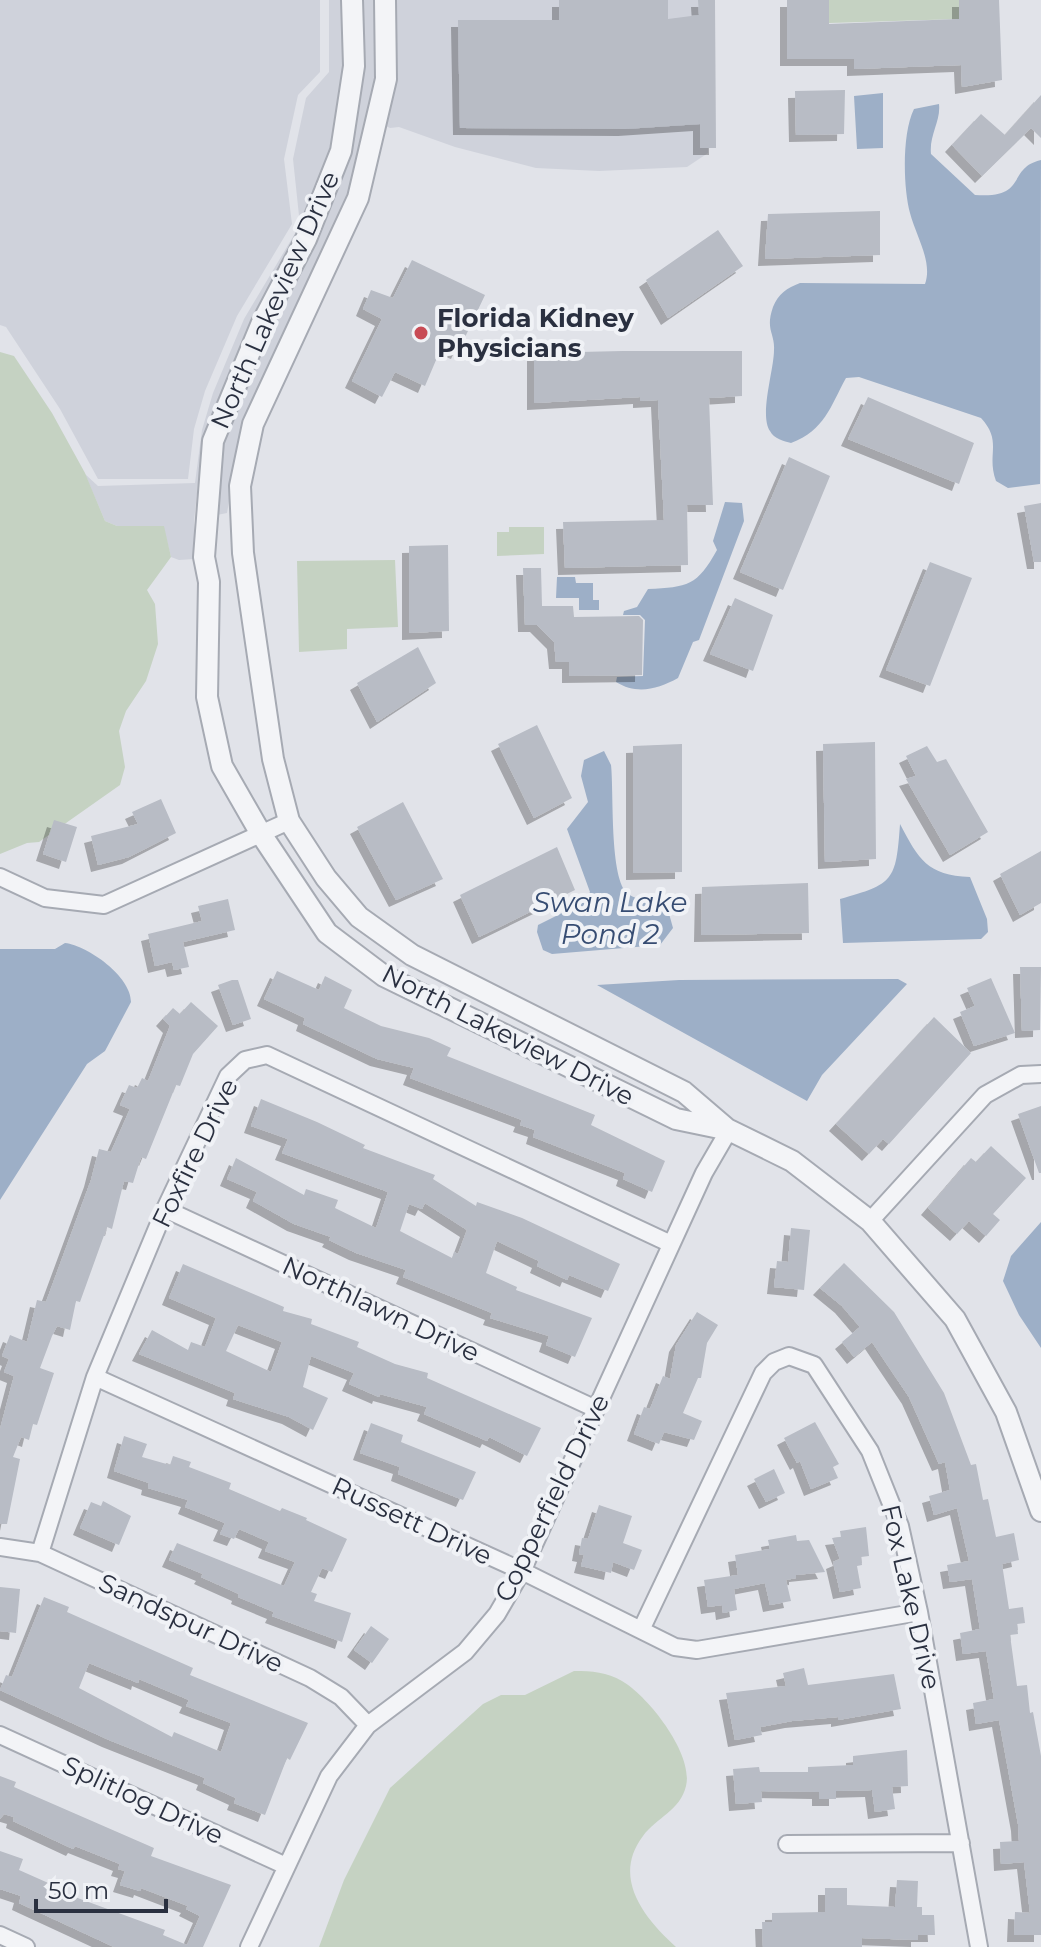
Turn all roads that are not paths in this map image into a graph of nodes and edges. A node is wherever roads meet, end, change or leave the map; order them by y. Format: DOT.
graph roads {
  1 [pos="352,0"];
  2 [pos="385,0"];
  3 [pos="241,519"];
  4 [pos="206,527"];
  5 [pos="289,821"];
  6 [pos="261,834"];
  7 [pos="0,877"];
  8 [pos="493,998"];
  9 [pos="480,1022"];
  10 [pos="1041,1074"];
  11 [pos="729,1130"];
  12 [pos="165,1209"];
  13 [pos="870,1221"];
  14 [pos="671,1244"];
  15 [pos="95,1377"];
  16 [pos="596,1409"];
  17 [pos="1041,1511"];
  18 [pos="0,1547"];
  19 [pos="40,1553"];
  20 [pos="522,1571"];
  21 [pos="919,1612"];
  22 [pos="641,1630"];
  23 [pos="368,1725"];
  24 [pos="0,1735"];
  25 [pos="961,1843"];
  26 [pos="787,1844"];
  27 [pos="286,1866"];
  28 [pos="0,1935"];
  29 [pos="26,1947"];
  30 [pos="249,1947"];
  31 [pos="979,1947"];
  1 -- 4 [label="street, North Lakeview Drive"];
  2 -- 3 [label="street, North Lakeview Drive"];
  3 -- 4 [label="street"];
  3 -- 5 [label="street, North Lakeview Drive"];
  4 -- 6 [label="street, North Lakeview Drive"];
  5 -- 6 [label="street"];
  5 -- 8 [label="street, North Lakeview Drive"];
  6 -- 7 [label="street"];
  6 -- 9 [label="street, North Lakeview Drive"];
  8 -- 9 [label="street"];
  8 -- 11 [label="street, North Lakeview Drive"];
  9 -- 11 [label="street, North Lakeview Drive"];
  10 -- 13 [label="street"];
  11 -- 13 [label="street, North Lakeview Drive"];
  11 -- 14 [label="street, Copperfield Drive"];
  12 -- 14 [label="street, Foxfire Drive"];
  12 -- 15 [label="street, Foxfire Drive"];
  12 -- 16 [label="street, Northlawn Drive"];
  13 -- 17 [label="street, North Lakeview Drive"];
  14 -- 16 [label="street, Copperfield Drive"];
  15 -- 19 [label="street, Foxfire Drive"];
  15 -- 20 [label="street, Russett Drive"];
  16 -- 20 [label="street, Copperfield Drive"];
  18 -- 19 [label="street, Sandspur Drive"];
  19 -- 23 [label="street, Sandspur Drive"];
  20 -- 22 [label="street, Russett Drive"];
  20 -- 23 [label="street, Copperfield Drive"];
  21 -- 22 [label="street, Russett Drive"];
  21 -- 22 [label="street, Fox Lake Drive"];
  21 -- 25 [label="street, Fox Lake Drive"];
  23 -- 27 [label="street, Copperfield Drive"];
  24 -- 27 [label="street, Splitlog Drive"];
  25 -- 26 [label="street"];
  25 -- 31 [label="street, Fox Lake Drive"];
  27 -- 30 [label="street, Copperfield Drive"];
  28 -- 29 [label="street"];
}
